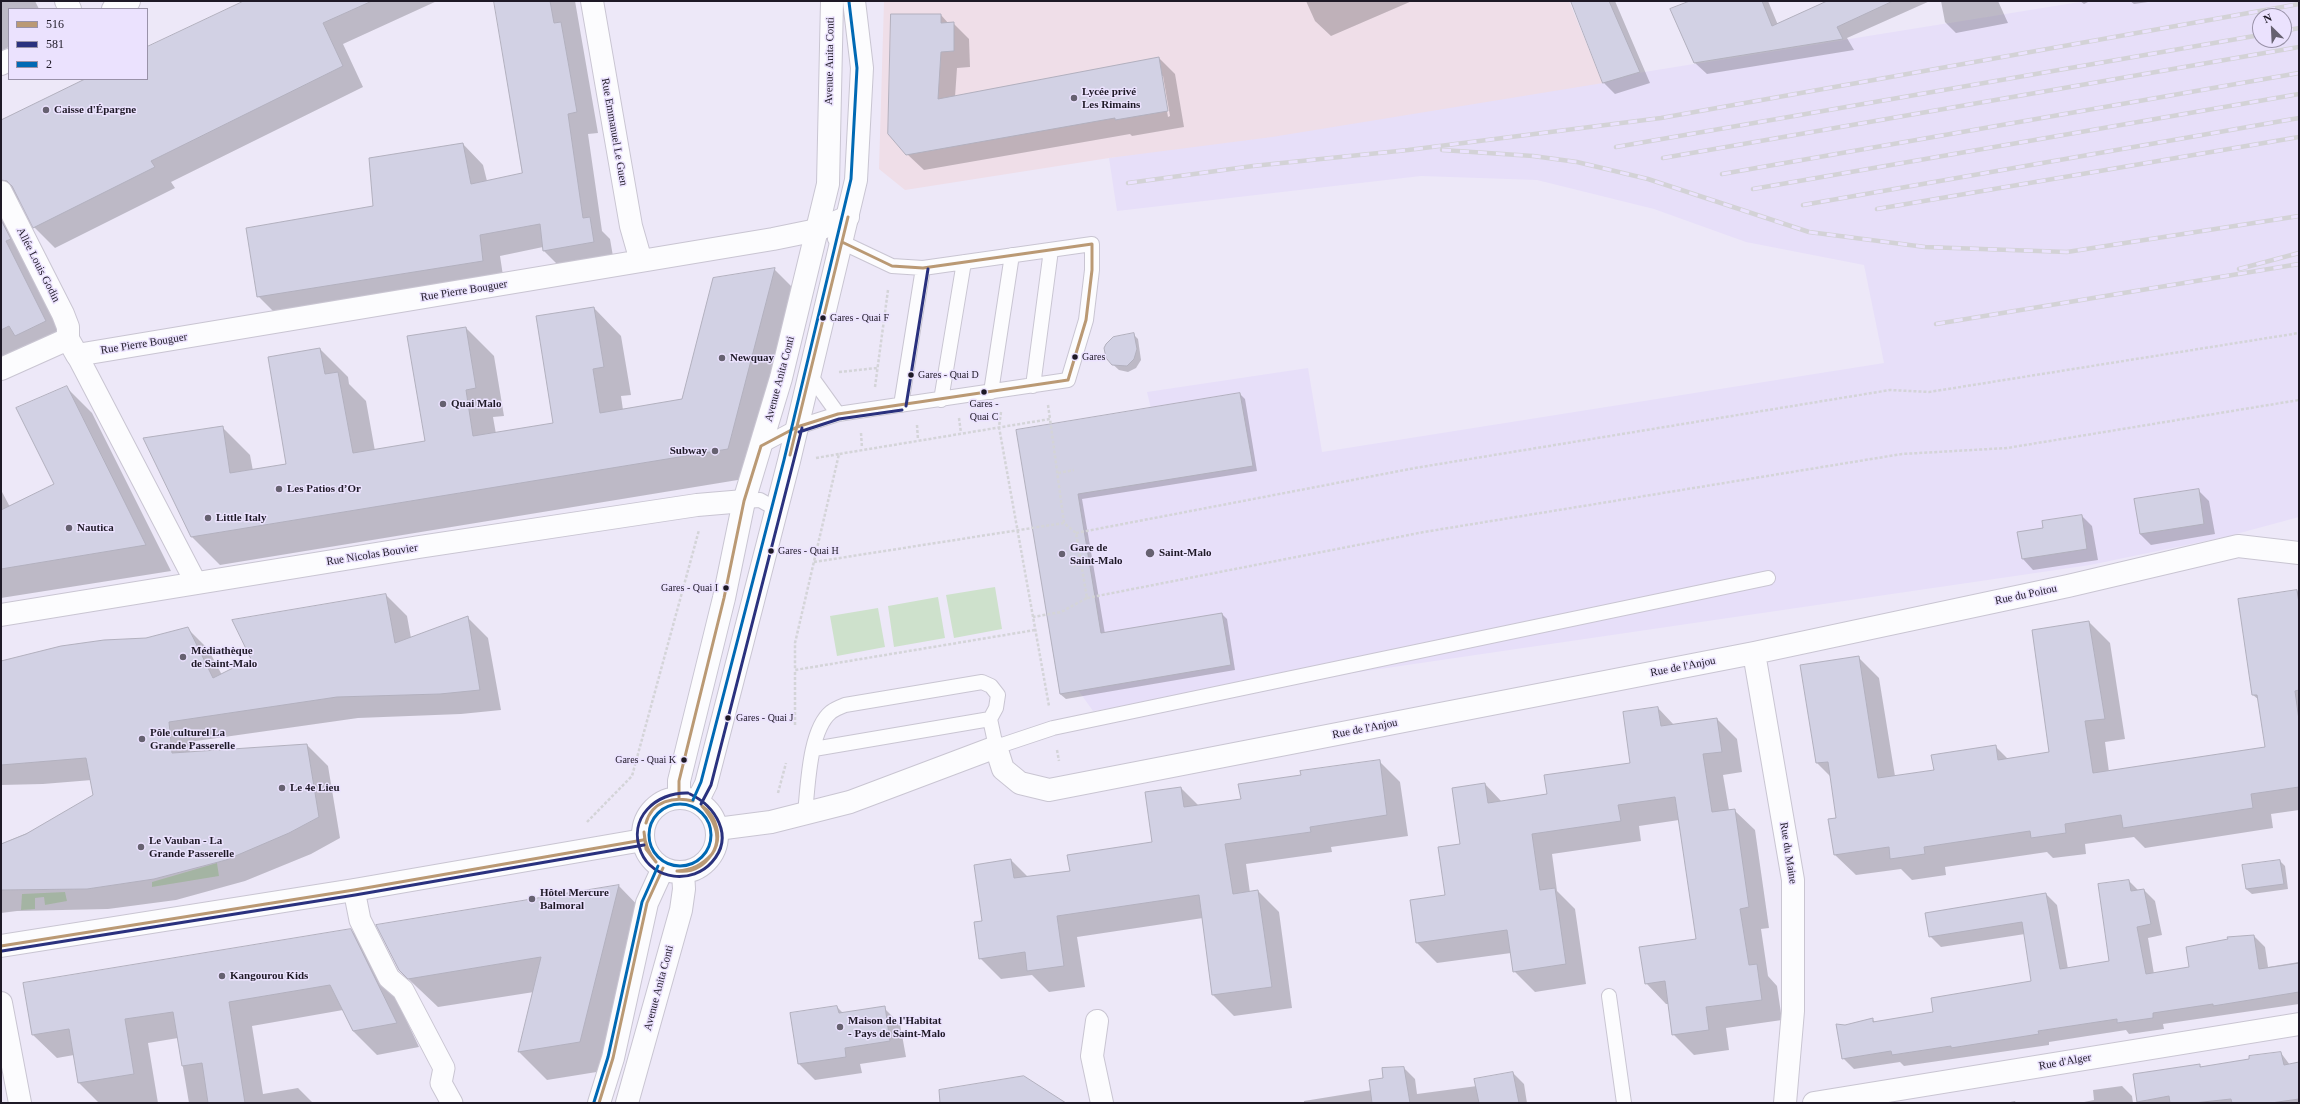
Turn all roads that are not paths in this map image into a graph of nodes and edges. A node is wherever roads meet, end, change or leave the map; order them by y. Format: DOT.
graph roads {
  1 [pos="129,1"];
  2 [pos="592,1"];
  3 [pos="832,1"];
  4 [pos="854,1"];
  5 [pos="115,8"];
  6 [pos="1,192"];
  7 [pos="848,217"];
  8 [pos="817,230"];
  9 [pos="842,242"];
  10 [pos="1051,250"];
  11 [pos="1012,255"];
  12 [pos="641,261"];
  13 [pos="964,262"];
  14 [pos="923,268"];
  15 [pos="72,347"];
  16 [pos="1,369"];
  17 [pos="810,375"];
  18 [pos="1033,386"];
  19 [pos="991,392"];
  20 [pos="941,400"];
  21 [pos="900,405"];
  22 [pos="838,414"];
  23 [pos="797,427"];
  24 [pos="761,446"];
  25 [pos="744,501"];
  26 [pos="776,509"];
  27 [pos="2299,553"];
  28 [pos="1768,578"];
  29 [pos="196,583"];
  30 [pos="1,615"];
  31 [pos="1754,653"];
  32 [pos="990,719"];
  33 [pos="996,747"];
  34 [pos="814,749"];
  35 [pos="688,800"];
  36 [pos="805,813"];
  37 [pos="717,829"];
  38 [pos="643,840"];
  39 [pos="673,870"];
  40 [pos="354,890"];
  41 [pos="1,946"];
  42 [pos="1609,996"];
  43 [pos="1,1003"];
  44 [pos="1096,1020"];
  45 [pos="2299,1024"];
  46 [pos="1826,1102"];
  47 [pos="20,1103"];
  48 [pos="452,1103"];
  49 [pos="599,1103"];
  50 [pos="628,1103"];
  51 [pos="1102,1103"];
  52 [pos="1624,1103"];
  53 [pos="1785,1103"];
  1 -- 5 [label="street"];
  2 -- 12 [label="street, Rue Emmanuel Le Guen"];
  3 -- 8 [label="street, Avenue Anita Conti"];
  4 -- 7 [label="street"];
  6 -- 15 [label="street, Allée Louis Godin"];
  7 -- 8 [label="street, Rue Pierre Bouguer"];
  7 -- 9 [label="street"];
  8 -- 9 [label="lane"];
  8 -- 12 [label="street, Rue Pierre Bouguer"];
  8 -- 24 [label="street, Avenue Anita Conti"];
  9 -- 14 [label="lane"];
  9 -- 17 [label="street"];
  10 -- 11 [label="lane"];
  10 -- 18 [label="lane"];
  10 -- 18 [label="lane"];
  11 -- 13 [label="lane"];
  11 -- 19 [label="lane"];
  12 -- 15 [label="street, Rue Pierre Bouguer"];
  13 -- 14 [label="lane"];
  13 -- 20 [label="lane"];
  14 -- 21 [label="lane"];
  15 -- 16 [label="street, Rue Pierre Bouguer"];
  15 -- 29 [label="street"];
  17 -- 22 [label="lane"];
  17 -- 23 [label="street"];
  18 -- 19 [label="lane"];
  19 -- 20 [label="lane"];
  20 -- 21 [label="lane"];
  21 -- 22 [label="lane"];
  22 -- 23 [label="lane"];
  23 -- 24 [label="lane"];
  23 -- 26 [label="street"];
  24 -- 25 [label="street, Avenue Anita Conti"];
  25 -- 26 [label="lane"];
  25 -- 29 [label="street, Rue Nicolas Bouvier"];
  25 -- 35 [label="street, Avenue Anita Conti"];
  26 -- 35 [label="street"];
  27 -- 31 [label="street, Rue du Poitou"];
  28 -- 33 [label="lane"];
  29 -- 30 [label="street, Rue Nicolas Bouvier"];
  31 -- 33 [label="street, Rue de l'Anjou"];
  31 -- 53 [label="street, Rue du Maine"];
  32 -- 33 [label="lane"];
  32 -- 34 [label="lane"];
  32 -- 34 [label="lane"];
  33 -- 36 [label="street"];
  34 -- 36 [label="lane"];
  35 -- 37 [label="street"];
  35 -- 38 [label="street"];
  36 -- 37 [label="street"];
  37 -- 39 [label="street"];
  38 -- 39 [label="street"];
  38 -- 40 [label="street"];
  39 -- 49 [label="street"];
  39 -- 50 [label="street, Avenue Anita Conti"];
  40 -- 41 [label="street"];
  40 -- 48 [label="street"];
  42 -- 52 [label="lane"];
  43 -- 47 [label="street"];
  44 -- 51 [label="street"];
  45 -- 46 [label="street, Rue d'Alger"];
}
